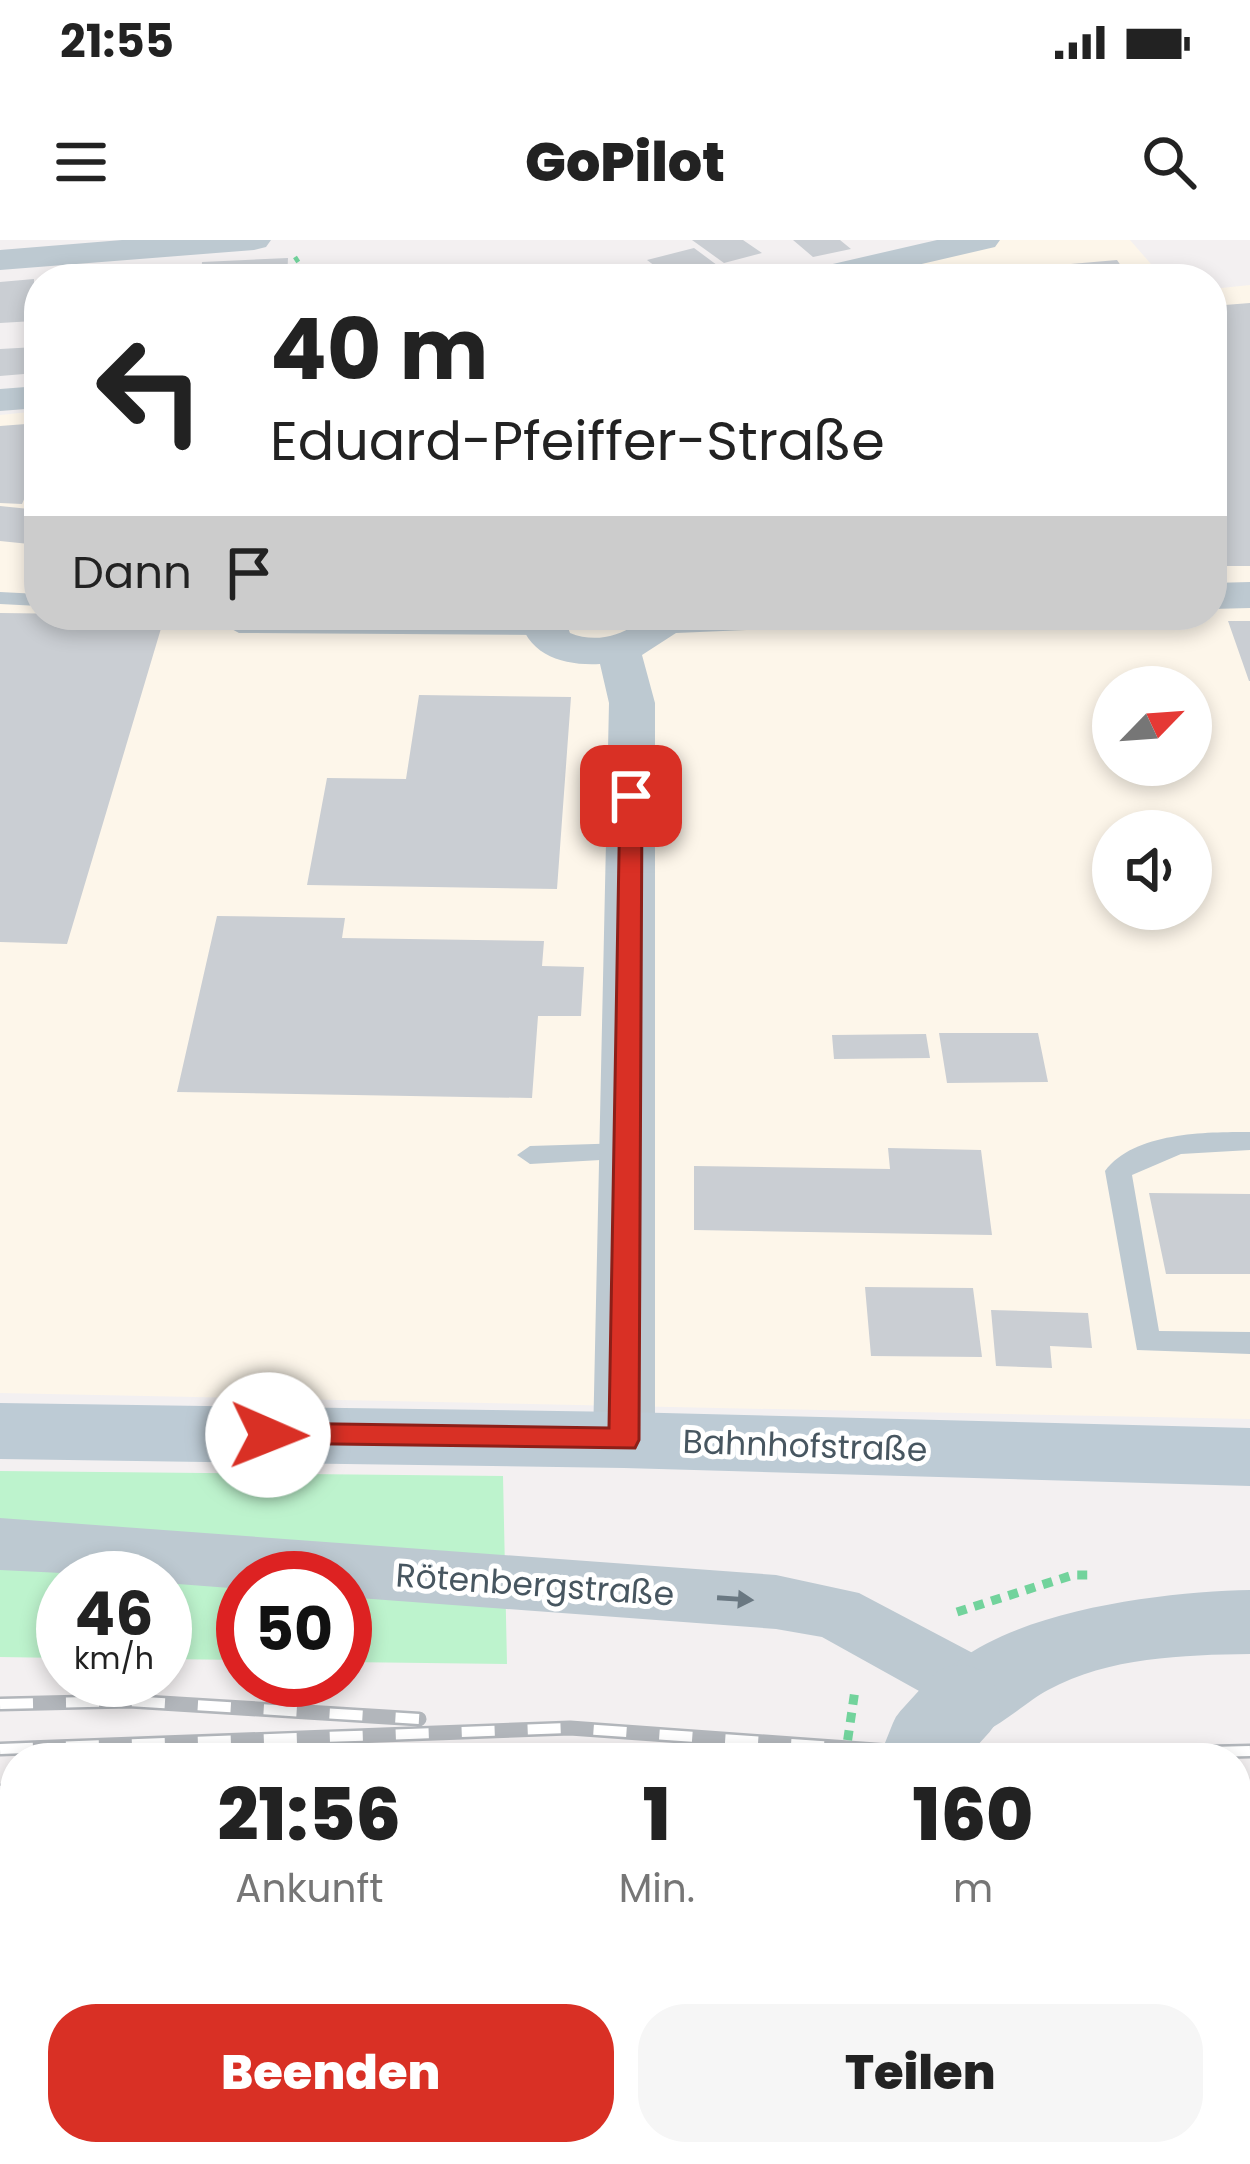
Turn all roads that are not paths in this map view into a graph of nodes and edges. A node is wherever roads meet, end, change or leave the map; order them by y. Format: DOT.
graph roads {
  1 [pos="254,240"];
  2 [pos="983,240"];
  3 [pos="0,260"];
  4 [pos="877,264"];
  5 [pos="547,630"];
  6 [pos="652,630"];
  7 [pos="619,650"];
  8 [pos="1250,1141"];
  9 [pos="627,1152"];
  10 [pos="530,1155"];
  11 [pos="1250,1343"];
  12 [pos="0,1431"];
  13 [pos="624,1440"];
  14 [pos="1250,1457"];
  15 [pos="0,1544"];
  16 [pos="1250,1622"];
  17 [pos="953,1718"];
  1 -- 3 [label="street"];
  2 -- 4 [label="street"];
  5 -- 7 [label="street"];
  6 -- 7 [label="street"];
  7 -- 9 [label="street"];
  8 -- 11 [label="lane"];
  9 -- 10 [label="lane"];
  9 -- 13 [label="street"];
  12 -- 13 [label="main road, Bahnhofstraße"];
  13 -- 14 [label="main road, Bahnhofstraße"];
  15 -- 17 [label="street, Rötenbergstraße, one-way"];
  16 -- 17 [label="street"];
}
